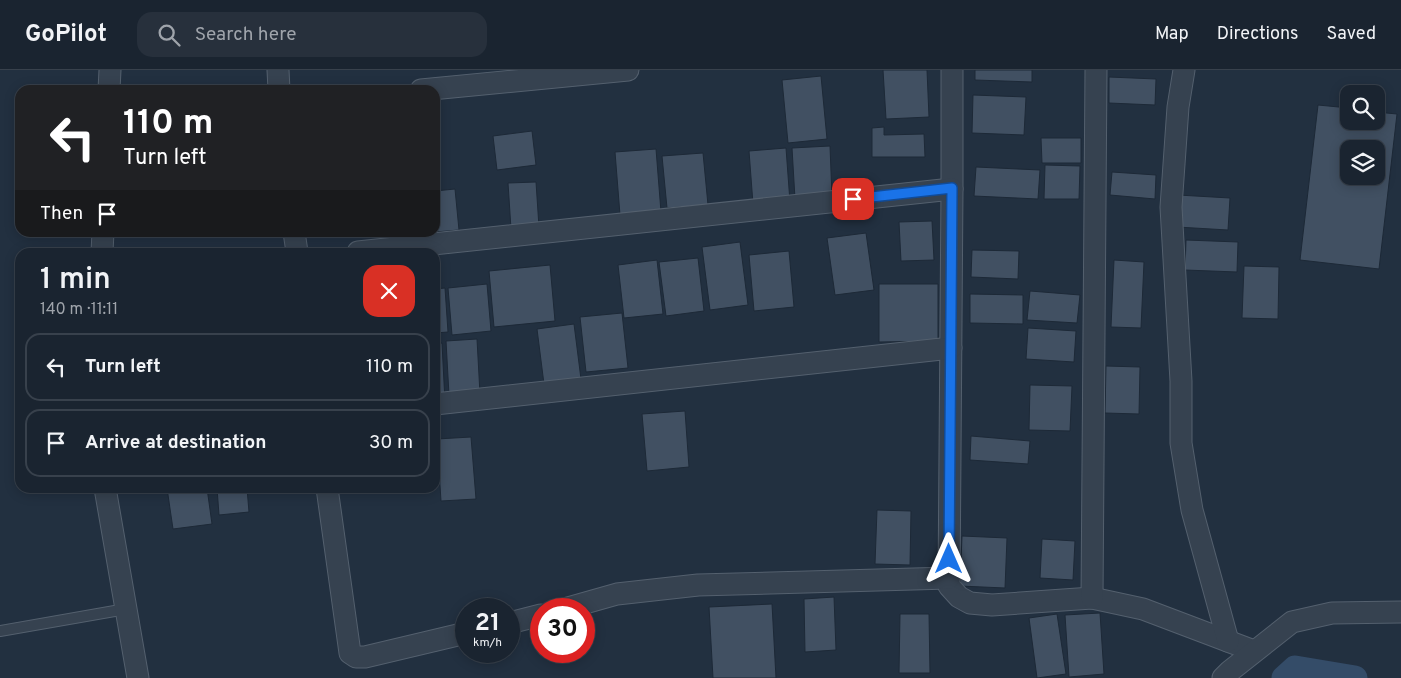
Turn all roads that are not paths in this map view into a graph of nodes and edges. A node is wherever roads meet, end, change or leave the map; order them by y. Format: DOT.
graph roads {
  1 [pos="110,70"];
  2 [pos="278,70"];
  3 [pos="628,70"];
  4 [pos="952,70"];
  5 [pos="1096,70"];
  6 [pos="1184,70"];
  7 [pos="109,85"];
  8 [pos="279,85"];
  9 [pos="440,88"];
  10 [pos="952,188"];
  11 [pos="395,248"];
  12 [pos="951,348"];
  13 [pos="440,403"];
  14 [pos="106,493"];
  15 [pos="328,493"];
  16 [pos="949,578"];
  17 [pos="1092,598"];
  18 [pos="595,600"];
  19 [pos="126,609"];
  20 [pos="1401,612"];
  21 [pos="0,631"];
  22 [pos="455,636"];
  23 [pos="1228,641"];
  24 [pos="1254,652"];
  25 [pos="138,678"];
  26 [pos="1223,678"];
  1 -- 7 [label="street"];
  2 -- 8 [label="street"];
  3 -- 9 [label="street"];
  4 -- 10 [label="street"];
  5 -- 17 [label="street"];
  6 -- 23 [label="street"];
  10 -- 11 [label="street"];
  10 -- 12 [label="street"];
  12 -- 13 [label="street"];
  12 -- 16 [label="street"];
  14 -- 19 [label="street"];
  15 -- 22 [label="street"];
  16 -- 17 [label="street"];
  16 -- 18 [label="street"];
  17 -- 23 [label="street"];
  19 -- 21 [label="lane"];
  19 -- 25 [label="street"];
  20 -- 24 [label="street"];
  23 -- 24 [label="street"];
  24 -- 26 [label="street"];
}
